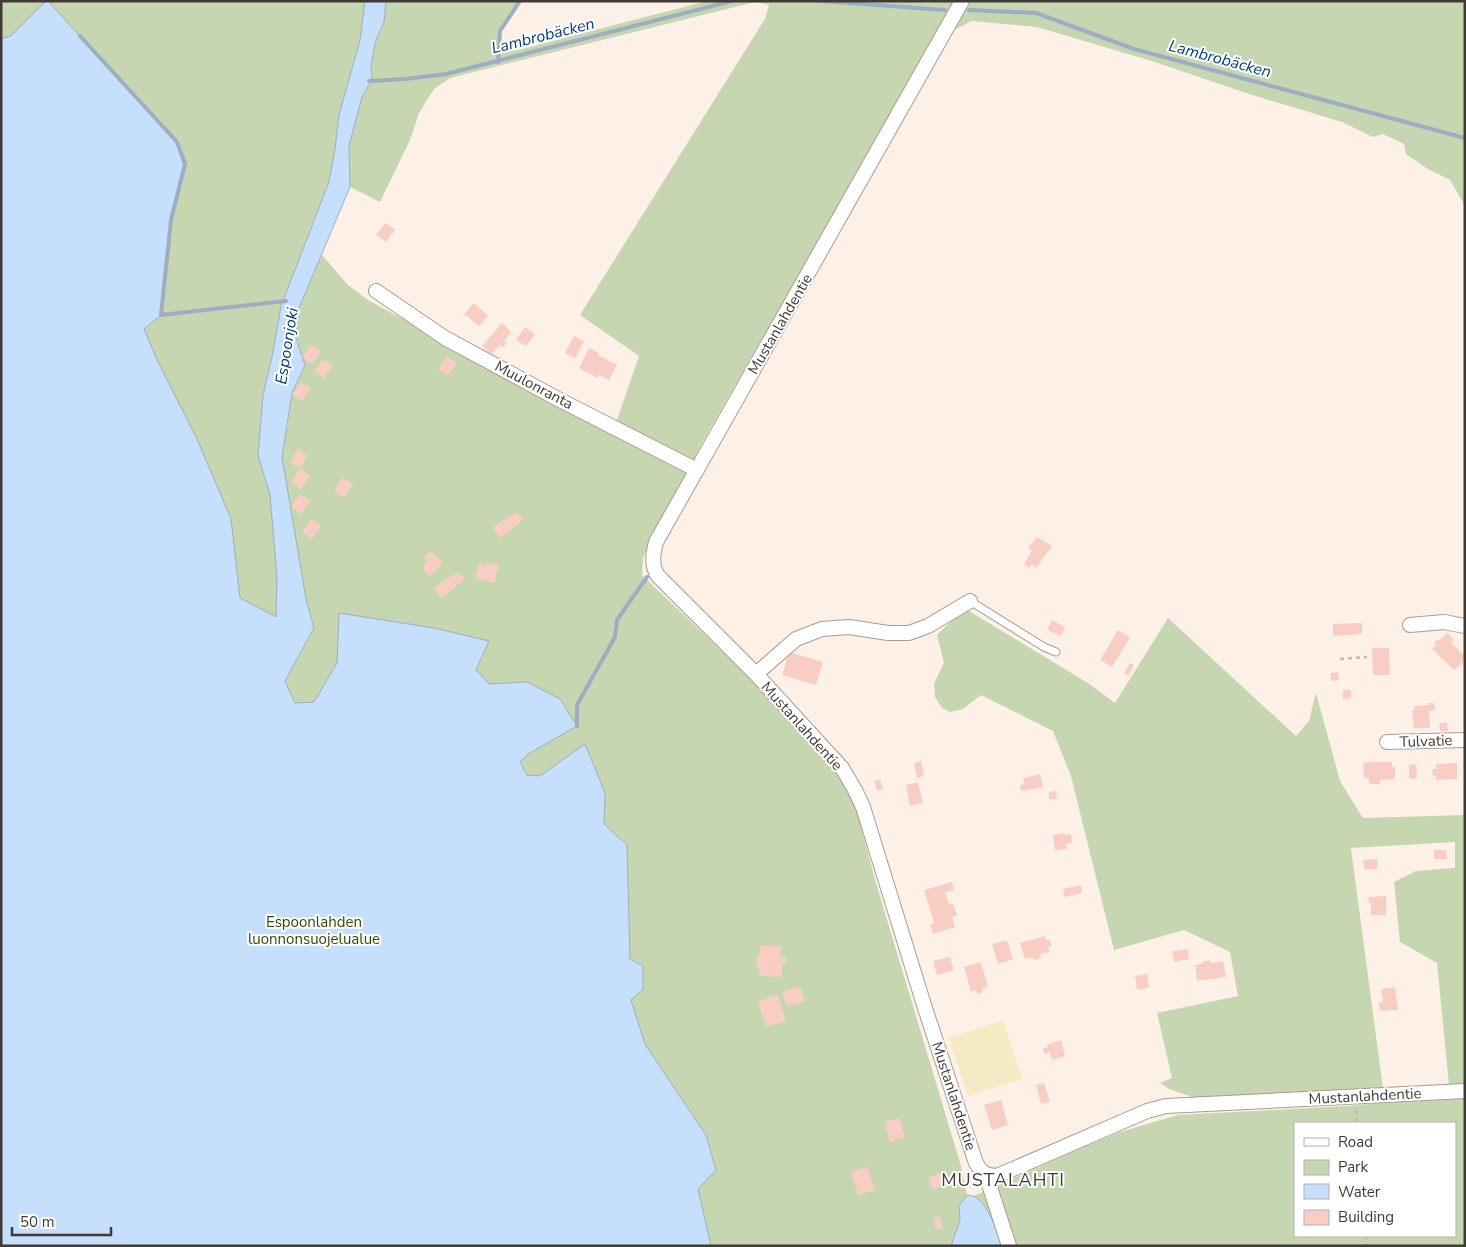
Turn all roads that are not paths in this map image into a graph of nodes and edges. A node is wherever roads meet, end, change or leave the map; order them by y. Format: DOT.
graph roads {
  1 [pos="962,1"];
  2 [pos="376,291"];
  3 [pos="697,470"];
  4 [pos="970,601"];
  5 [pos="1410,625"];
  6 [pos="1465,626"];
  7 [pos="1056,652"];
  8 [pos="756,674"];
  9 [pos="1465,740"];
  10 [pos="1387,742"];
  11 [pos="1465,1091"];
  12 [pos="986,1175"];
  13 [pos="1009,1246"];
  1 -- 3 [label="street, Mustanlahdentie"];
  2 -- 3 [label="street, Muulonranta"];
  3 -- 8 [label="street, Mustanlahdentie"];
  4 -- 7 [label="lane"];
  4 -- 8 [label="street"];
  5 -- 6 [label="street"];
  8 -- 12 [label="street, Mustanlahdentie"];
  9 -- 10 [label="street, Tulvatie"];
  11 -- 12 [label="street, Mustanlahdentie"];
  12 -- 13 [label="street"];
}
